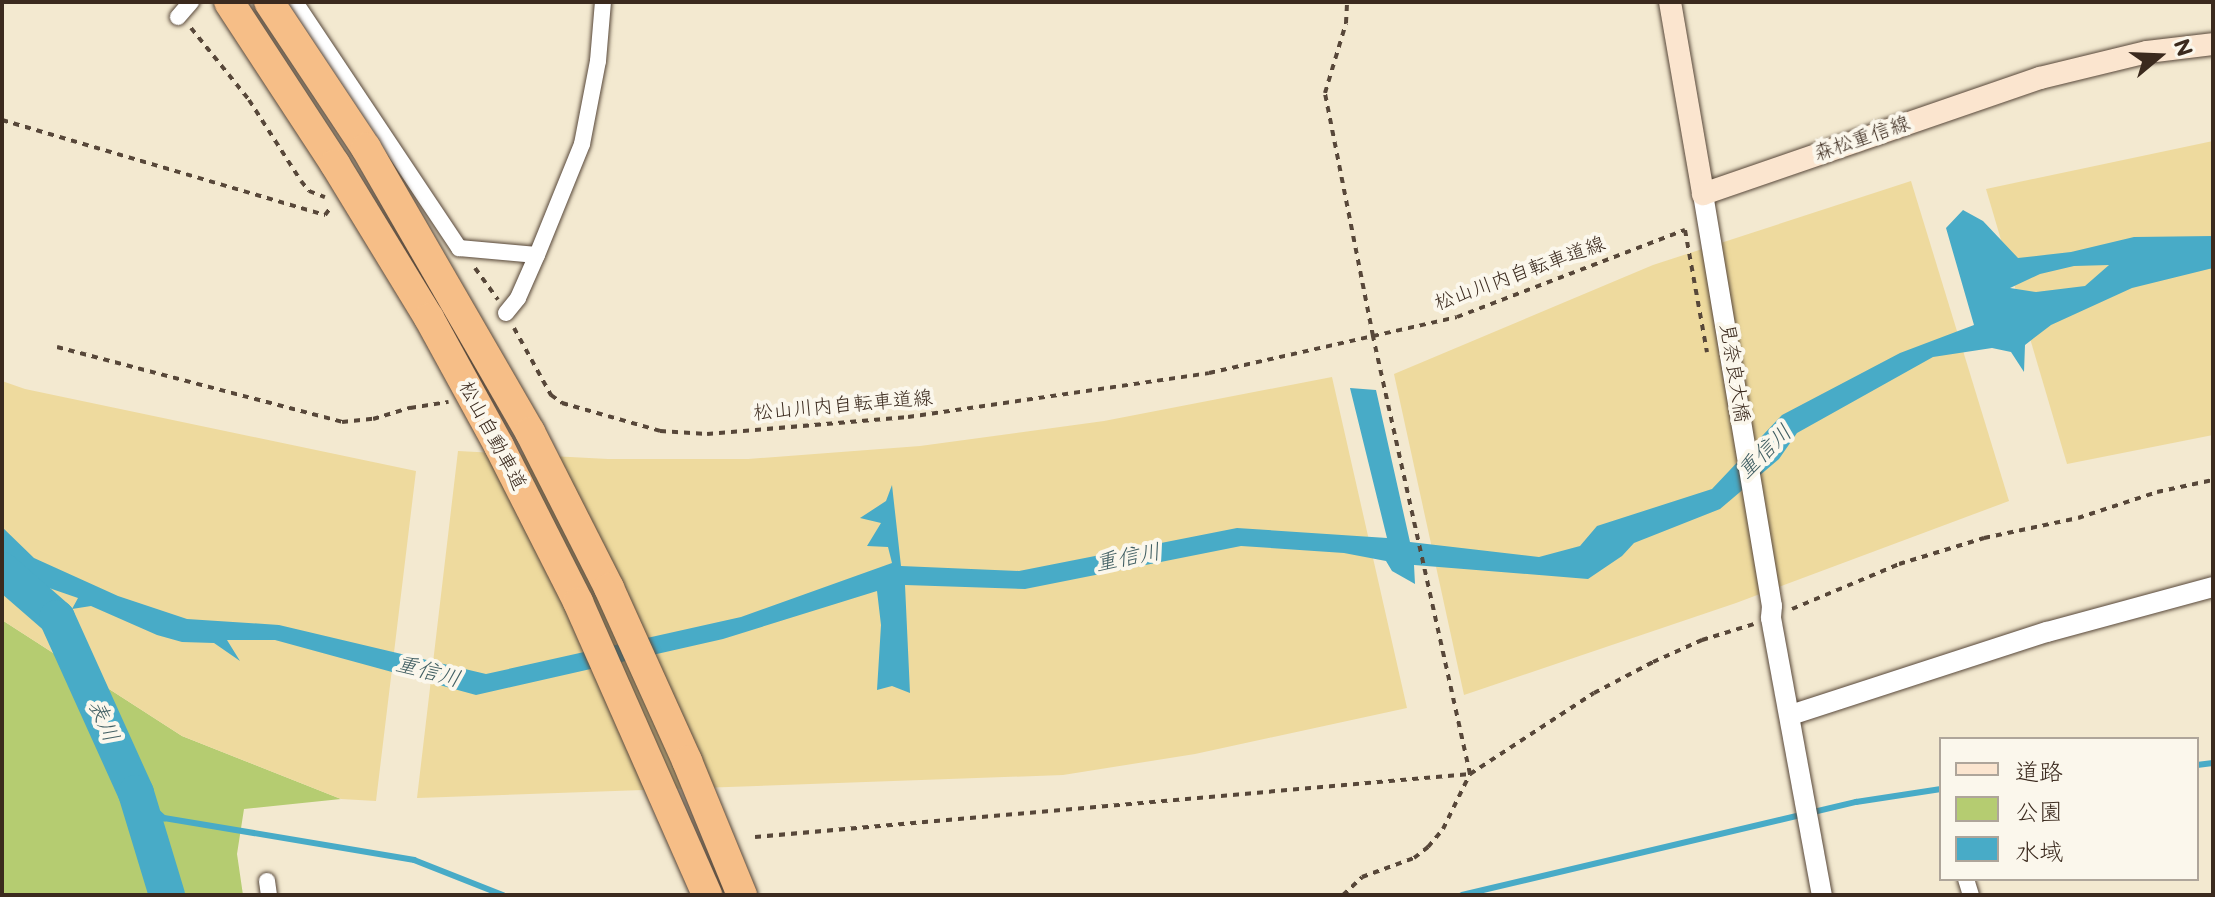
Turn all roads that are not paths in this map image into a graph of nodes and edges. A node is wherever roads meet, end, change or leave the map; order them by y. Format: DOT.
graph roads {
  1 [pos="191,2"];
  2 [pos="229,2"];
  3 [pos="269,2"];
  4 [pos="295,2"];
  5 [pos="603,2"];
  6 [pos="1670,2"];
  7 [pos="178,17"];
  8 [pos="2213,44"];
  9 [pos="1703,194"];
  10 [pos="537,255"];
  11 [pos="506,313"];
  12 [pos="2213,587"];
  13 [pos="1791,715"];
  14 [pos="707,895"];
  15 [pos="742,895"];
  16 [pos="1822,895"];
  1 -- 7 [label="street"];
  2 -- 14 [label="highway, 松山自動車道, bridge"];
  3 -- 15 [label="highway, 松山自動車道, bridge"];
  4 -- 10 [label="street"];
  5 -- 10 [label="street"];
  6 -- 9 [label="main road"];
  8 -- 9 [label="main road, 森松重信線"];
  9 -- 13 [label="street, 見奈良大橋"];
  10 -- 11 [label="street"];
  12 -- 13 [label="street"];
  13 -- 16 [label="street, 見奈良大橋"];
}
